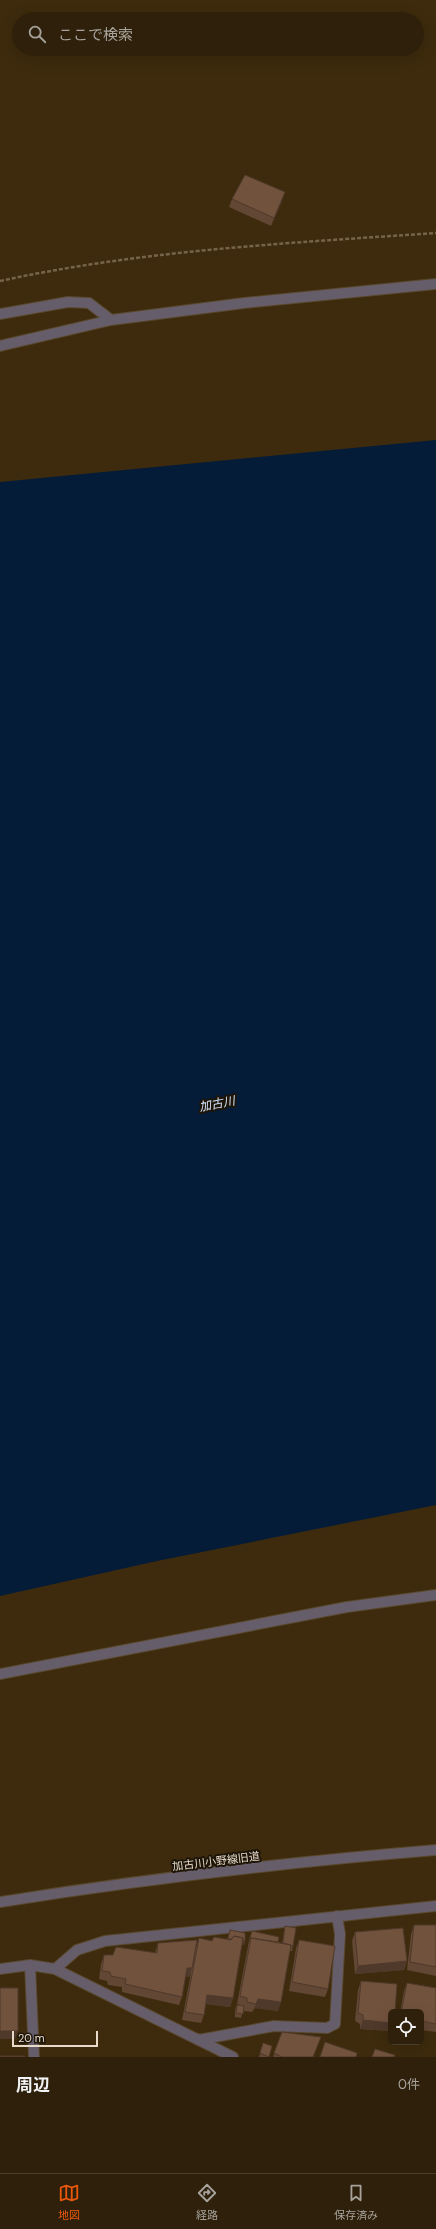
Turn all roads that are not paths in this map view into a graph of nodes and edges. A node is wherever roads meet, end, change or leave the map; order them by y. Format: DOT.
graph roads {
  1 [pos="436,284"];
  2 [pos="0,314"];
  3 [pos="111,320"];
  4 [pos="0,346"];
  5 [pos="436,1595"];
  6 [pos="0,1674"];
  7 [pos="436,1850"];
  8 [pos="0,1902"];
  9 [pos="436,1906"];
  10 [pos="337,1916"];
  11 [pos="30,1965"];
  12 [pos="0,1969"];
  13 [pos="55,1969"];
  14 [pos="198,2040"];
  15 [pos="34,2057"];
  16 [pos="233,2057"];
  1 -- 3 [label="street"];
  2 -- 3 [label="street"];
  3 -- 4 [label="street"];
  5 -- 6 [label="street"];
  7 -- 8 [label="street, 加古川小野線旧道"];
  9 -- 10 [label="street"];
  10 -- 13 [label="street"];
  10 -- 14 [label="street"];
  11 -- 12 [label="street"];
  11 -- 13 [label="street"];
  11 -- 15 [label="street"];
  13 -- 14 [label="street"];
  14 -- 16 [label="street"];
}
